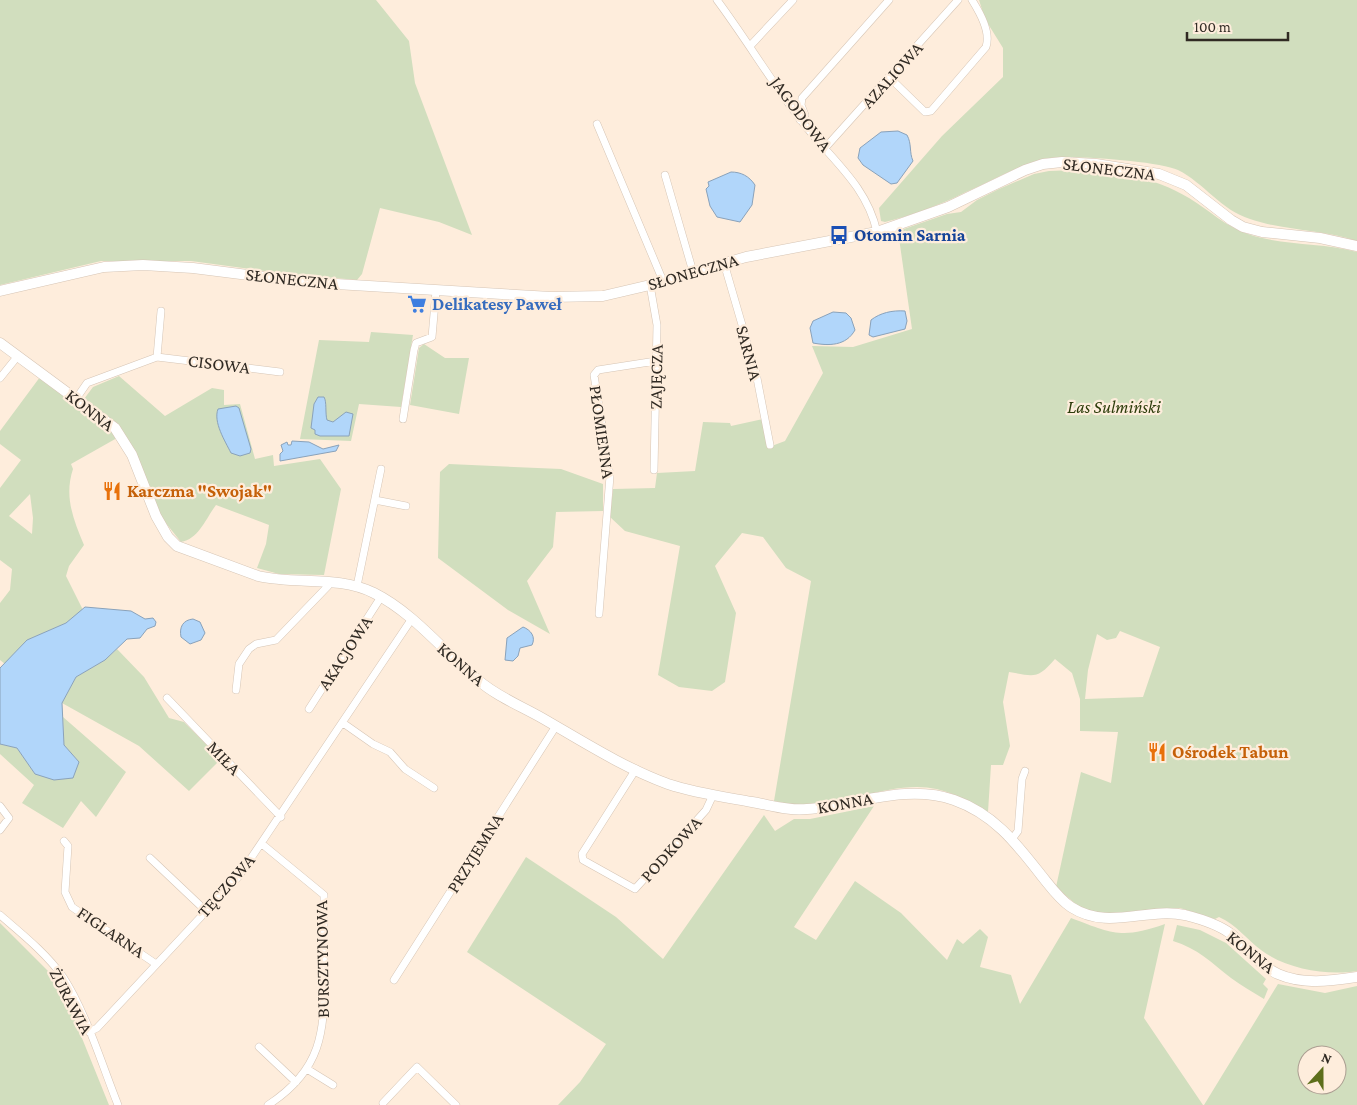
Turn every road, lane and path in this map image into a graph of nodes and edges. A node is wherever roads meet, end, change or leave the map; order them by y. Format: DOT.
graph roads {
  1 [pos="717,0"];
  2 [pos="792,0"];
  3 [pos="889,0"];
  4 [pos="958,0"];
  5 [pos="972,0"];
  6 [pos="751,45"];
  7 [pos="890,78"];
  8 [pos="800,120"];
  9 [pos="597,124"];
  10 [pos="825,148"];
  11 [pos="665,175"];
  12 [pos="877,232"];
  13 [pos="1357,246"];
  14 [pos="724,263"];
  15 [pos="693,272"];
  16 [pos="663,281"];
  17 [pos="650,285"];
  18 [pos="0,291"];
  19 [pos="436,291"];
  20 [pos="161,311"];
  21 [pos="0,343"];
  22 [pos="17,357"];
  23 [pos="157,357"];
  24 [pos="656,361"];
  25 [pos="280,372"];
  26 [pos="0,378"];
  27 [pos="76,399"];
  28 [pos="403,419"];
  29 [pos="770,445"];
  30 [pos="381,468"];
  31 [pos="654,470"];
  32 [pos="375,500"];
  33 [pos="406,506"];
  34 [pos="328,582"];
  35 [pos="357,586"];
  36 [pos="381,597"];
  37 [pos="599,614"];
  38 [pos="411,620"];
  39 [pos="236,690"];
  40 [pos="167,698"];
  41 [pos="309,709"];
  42 [pos="343,723"];
  43 [pos="556,726"];
  44 [pos="636,769"];
  45 [pos="1025,771"];
  46 [pos="434,788"];
  47 [pos="713,795"];
  48 [pos="0,806"];
  49 [pos="281,817"];
  50 [pos="0,830"];
  51 [pos="1012,838"];
  52 [pos="64,841"];
  53 [pos="262,844"];
  54 [pos="150,858"];
  55 [pos="206,911"];
  56 [pos="0,914"];
  57 [pos="156,964"];
  58 [pos="1357,977"];
  59 [pos="394,980"];
  60 [pos="89,1032"];
  61 [pos="259,1047"];
  62 [pos="307,1069"];
  63 [pos="296,1082"];
  64 [pos="333,1085"];
  65 [pos="383,1104"];
  66 [pos="118,1105"];
  67 [pos="268,1105"];
  68 [pos="456,1105"];
  1 -- 6 [label="street, JAGODOWA"];
  2 -- 6 [label="street"];
  3 -- 8 [label="street"];
  4 -- 7 [label="street, AZALIOWA"];
  5 -- 7 [label="street"];
  6 -- 8 [label="street, JAGODOWA"];
  7 -- 10 [label="street, AZALIOWA"];
  8 -- 10 [label="street, JAGODOWA"];
  9 -- 16 [label="street"];
  10 -- 12 [label="street, JAGODOWA"];
  11 -- 15 [label="street"];
  12 -- 13 [label="street, SŁONECZNA"];
  12 -- 14 [label="street, SŁONECZNA"];
  14 -- 15 [label="street, SŁONECZNA"];
  14 -- 29 [label="street, SARNIA"];
  15 -- 16 [label="street, SŁONECZNA"];
  16 -- 17 [label="street, SŁONECZNA"];
  17 -- 19 [label="street, SŁONECZNA"];
  17 -- 24 [label="street, ZAJĘCZA"];
  18 -- 19 [label="street, SŁONECZNA"];
  19 -- 28 [label="street"];
  20 -- 23 [label="street"];
  21 -- 22 [label="street, KONNA"];
  22 -- 26 [label="street"];
  22 -- 27 [label="street, KONNA"];
  23 -- 25 [label="street, CISOWA"];
  23 -- 27 [label="street, CISOWA"];
  24 -- 31 [label="street, ZAJĘCZA"];
  24 -- 37 [label="street, PŁOMIENNA"];
  27 -- 34 [label="street, KONNA"];
  30 -- 32 [label="street"];
  32 -- 33 [label="street"];
  32 -- 35 [label="street"];
  34 -- 35 [label="street, KONNA"];
  34 -- 39 [label="street"];
  35 -- 36 [label="street, KONNA"];
  36 -- 38 [label="street, KONNA"];
  36 -- 41 [label="street, AKACJOWA"];
  38 -- 42 [label="street, TĘCZOWA"];
  38 -- 43 [label="street, KONNA"];
  40 -- 49 [label="street, MIŁA"];
  42 -- 46 [label="street"];
  42 -- 49 [label="street, TĘCZOWA"];
  43 -- 44 [label="street, KONNA"];
  43 -- 59 [label="street, PRZYJEMNA"];
  44 -- 47 [label="street, KONNA"];
  44 -- 47 [label="street, PODKOWA"];
  45 -- 51 [label="street"];
  47 -- 51 [label="street, KONNA"];
  48 -- 50 [label="street"];
  49 -- 53 [label="street, TĘCZOWA"];
  51 -- 58 [label="street, KONNA"];
  52 -- 57 [label="street, FIGLARNA"];
  53 -- 55 [label="street, TĘCZOWA"];
  53 -- 62 [label="street, BURSZTYNOWA"];
  54 -- 55 [label="street"];
  55 -- 57 [label="street, TĘCZOWA"];
  56 -- 60 [label="street, ŻURAWIA"];
  57 -- 60 [label="street, TĘCZOWA"];
  60 -- 66 [label="street, ŻURAWIA"];
  61 -- 63 [label="street"];
  62 -- 63 [label="street, BURSZTYNOWA"];
  62 -- 64 [label="street"];
  63 -- 67 [label="street, BURSZTYNOWA"];
  65 -- 68 [label="street"];
}
